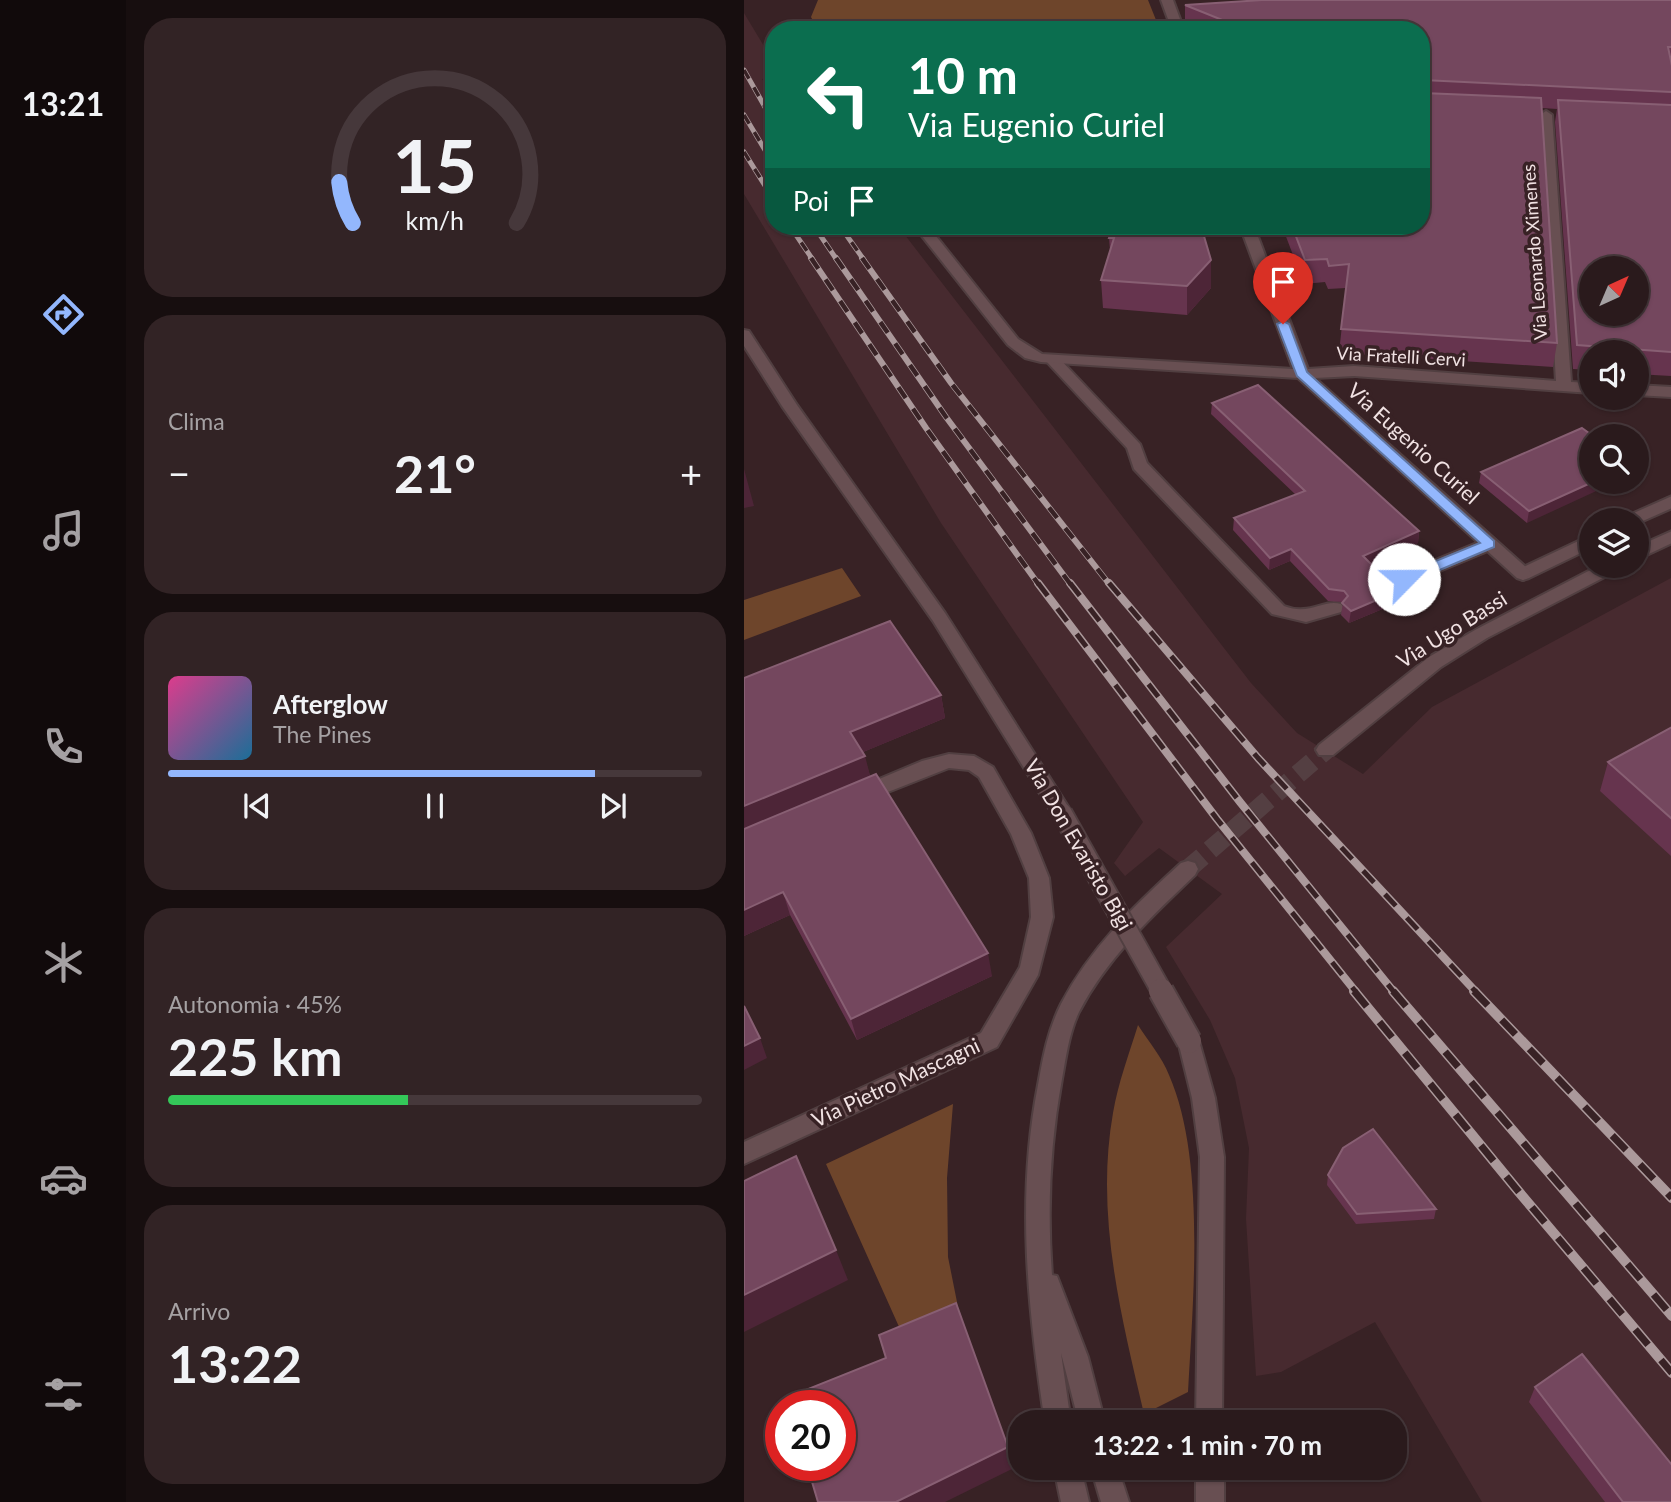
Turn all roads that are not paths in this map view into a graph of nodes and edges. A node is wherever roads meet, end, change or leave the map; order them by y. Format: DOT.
graph roads {
  1 [pos="1167,0"];
  2 [pos="1175,21"];
  3 [pos="1546,115"];
  4 [pos="928,235"];
  5 [pos="1250,235"];
  6 [pos="744,334"];
  7 [pos="1046,358"];
  8 [pos="1302,374"];
  9 [pos="1564,386"];
  10 [pos="1579,387"];
  11 [pos="1649,391"];
  12 [pos="1671,392"];
  13 [pos="1671,501"];
  14 [pos="1649,512"];
  15 [pos="1671,536"];
  16 [pos="1490,544"];
  17 [pos="1579,547"];
  18 [pos="1649,547"];
  19 [pos="1589,578"];
  20 [pos="1383,588"];
  21 [pos="1335,608"];
  22 [pos="1326,750"];
  23 [pos="843,802"];
  24 [pos="1188,869"];
  25 [pos="744,1153"];
  26 [pos="1039,1261"];
  27 [pos="1056,1410"];
  28 [pos="1089,1410"];
  29 [pos="1209,1410"];
  30 [pos="1070,1480"];
  31 [pos="1108,1480"];
  32 [pos="1210,1480"];
  33 [pos="1075,1502"];
  34 [pos="1115,1502"];
  35 [pos="1210,1502"];
  1 -- 2 [label="street"];
  3 -- 9 [label="street, Via Leonardo Ximenes"];
  4 -- 7 [label="street"];
  5 -- 8 [label="street, Via Eugenio Curiel"];
  6 -- 29 [label="street, Via Don Evaristo Bigi, bridge"];
  7 -- 8 [label="street, Via Fratelli Cervi"];
  7 -- 21 [label="street"];
  8 -- 9 [label="street, Via Fratelli Cervi"];
  8 -- 16 [label="street, Via Eugenio Curiel"];
  9 -- 10 [label="street, Via Fratelli Cervi"];
  11 -- 12 [label="street"];
  13 -- 14 [label="street"];
  15 -- 18 [label="street"];
  16 -- 17 [label="street, Via Eugenio Curiel"];
  16 -- 20 [label="street"];
  19 -- 22 [label="street, Via Ugo Bassi"];
  23 -- 25 [label="street, Via Pietro Mascagni"];
  24 -- 26 [label="street"];
  26 -- 27 [label="street"];
  26 -- 28 [label="street"];
  30 -- 33 [label="street"];
  31 -- 34 [label="street"];
  32 -- 35 [label="street"];
}
